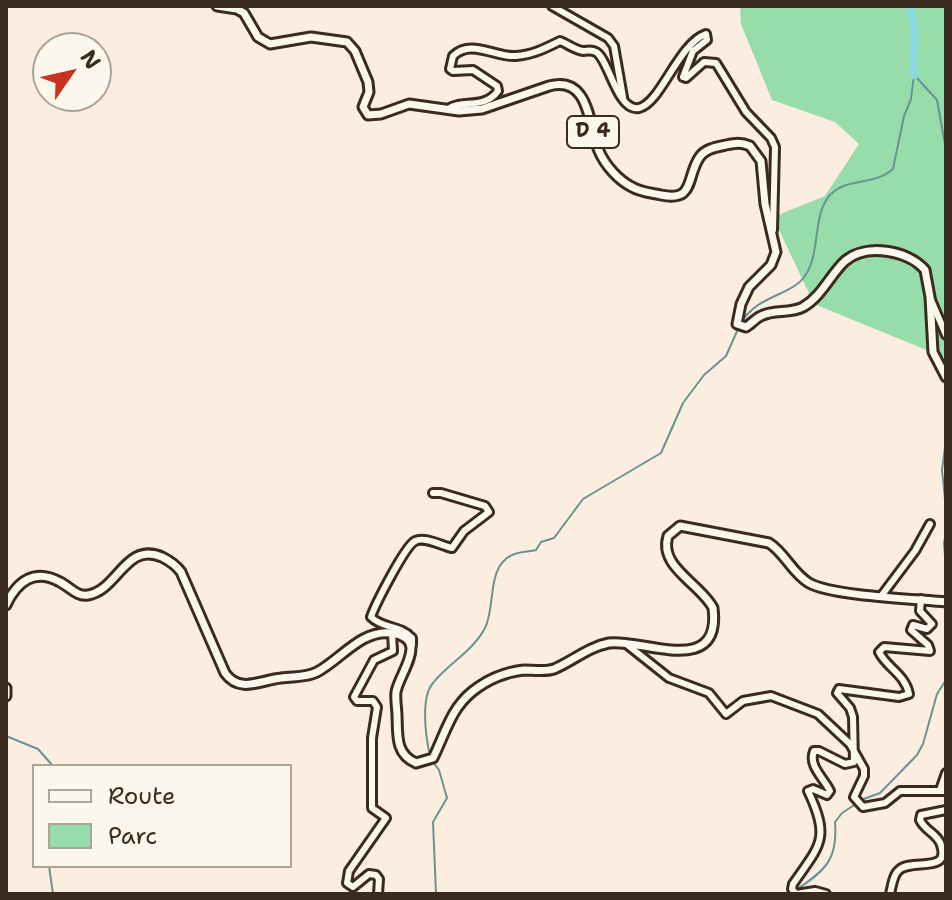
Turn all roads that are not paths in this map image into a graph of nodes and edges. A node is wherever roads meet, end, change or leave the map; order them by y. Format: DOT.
graph roads {
  1 [pos="217,6"];
  2 [pos="552,6"];
  3 [pos="623,97"];
  4 [pos="448,109"];
  5 [pos="773,238"];
  6 [pos="930,297"];
  7 [pos="946,335"];
  8 [pos="946,377"];
  9 [pos="433,493"];
  10 [pos="930,524"];
  11 [pos="882,595"];
  12 [pos="921,599"];
  13 [pos="946,602"];
  14 [pos="6,605"];
  15 [pos="392,633"];
  16 [pos="625,643"];
  17 [pos="410,648"];
  18 [pos="6,688"];
  19 [pos="6,696"];
  20 [pos="855,750"];
  21 [pos="946,773"];
  22 [pos="943,791"];
  23 [pos="946,810"];
  24 [pos="378,894"];
  25 [pos="826,894"];
  26 [pos="890,894"];
  1 -- 4 [label="main road, D 4"];
  2 -- 3 [label="street"];
  3 -- 4 [label="street"];
  3 -- 5 [label="street"];
  4 -- 5 [label="main road, D 4"];
  5 -- 6 [label="main road, D 4"];
  6 -- 7 [label="street"];
  6 -- 8 [label="main road, D 4"];
  9 -- 17 [label="street"];
  10 -- 11 [label="street"];
  11 -- 12 [label="main road"];
  11 -- 16 [label="main road"];
  12 -- 13 [label="main road"];
  12 -- 20 [label="street"];
  14 -- 15 [label="main road"];
  15 -- 17 [label="main road"];
  15 -- 24 [label="street"];
  16 -- 17 [label="main road"];
  16 -- 20 [label="street"];
  18 -- 19 [label="main road"];
  20 -- 22 [label="street"];
  20 -- 25 [label="street"];
  21 -- 22 [label="street"];
  23 -- 26 [label="street"];
}
